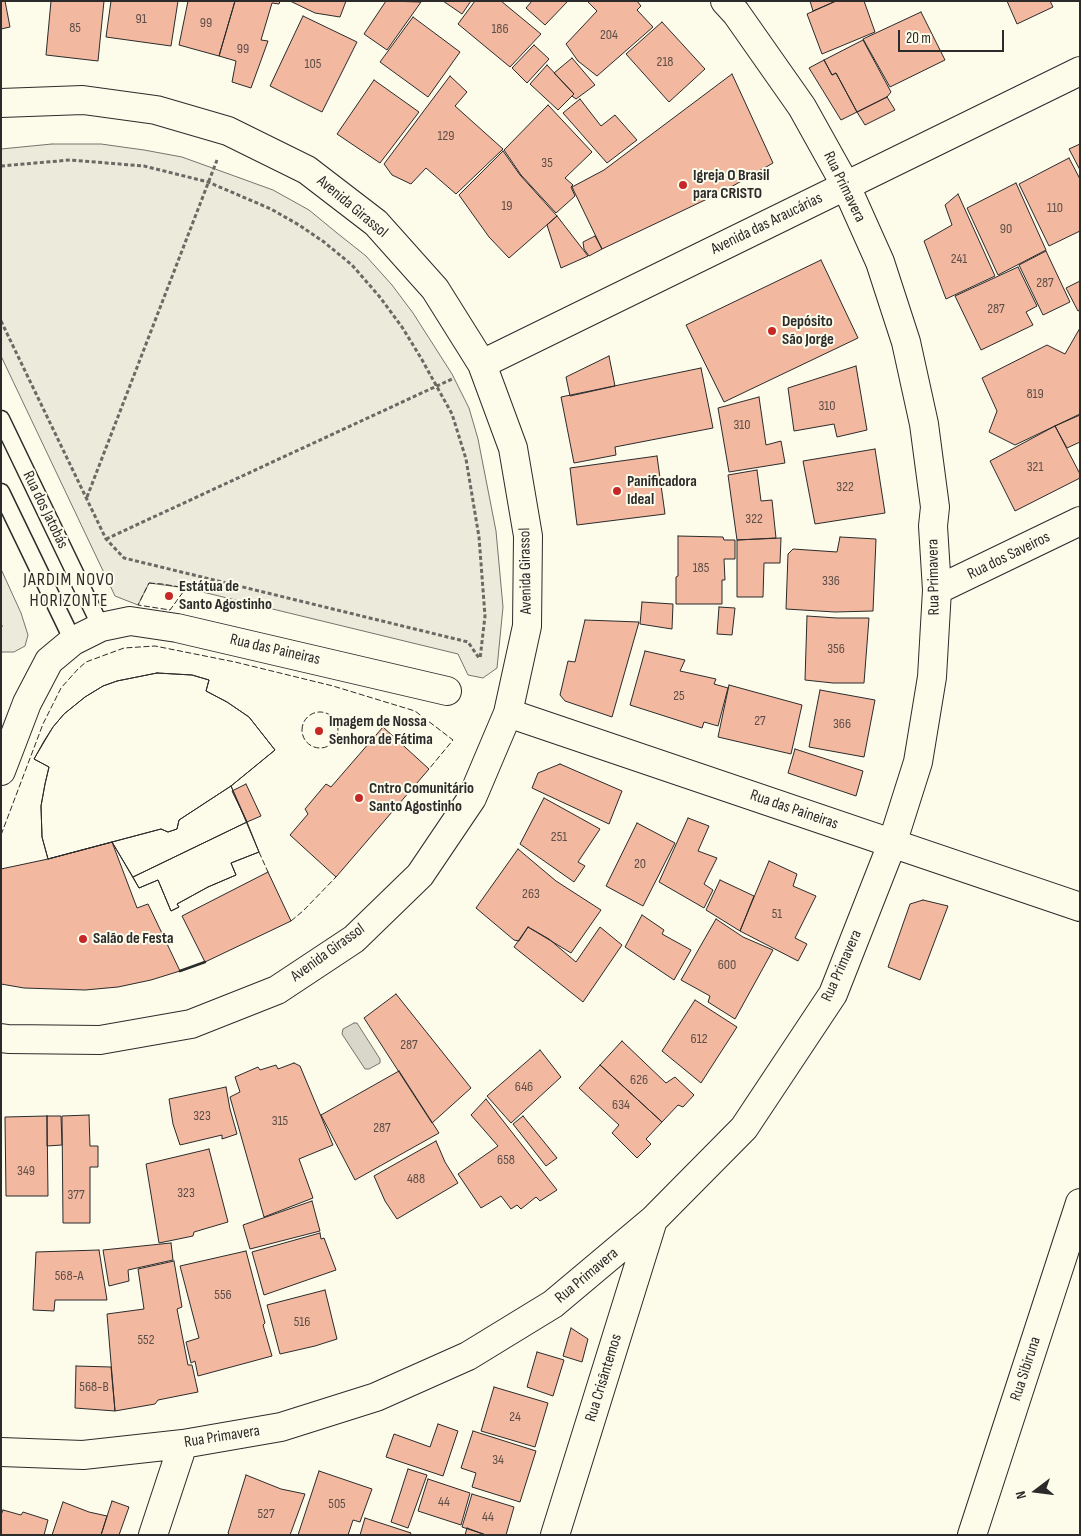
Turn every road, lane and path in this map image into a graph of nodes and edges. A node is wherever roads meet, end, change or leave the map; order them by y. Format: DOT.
graph roads {
  1 [pos="725,1"];
  2 [pos="1080,71"];
  3 [pos="1,103"];
  4 [pos="228,131"];
  5 [pos="1,166"];
  6 [pos="208,182"];
  7 [pos="846,186"];
  8 [pos="1,321"];
  9 [pos="482,364"];
  10 [pos="437,386"];
  11 [pos="1,419"];
  12 [pos="1,492"];
  13 [pos="87,498"];
  14 [pos="1080,521"];
  15 [pos="106,539"];
  16 [pos="937,590"];
  17 [pos="101,627"];
  18 [pos="73,641"];
  19 [pos="447,691"];
  20 [pos="508,713"];
  21 [pos="1,771"];
  22 [pos="892,844"];
  23 [pos="1080,907"];
  24 [pos="1,1038"];
  25 [pos="1080,1203"];
  26 [pos="653,1220"];
  27 [pos="183,1444"];
  28 [pos="1,1452"];
  29 [pos="153,1535"];
  30 [pos="555,1535"];
  31 [pos="972,1535"];
  1 -- 7 [label="street, Rua Primavera"];
  2 -- 7 [label="street, Avenida das Araucárias"];
  3 -- 4 [label="street, Avenida Girassol"];
  4 -- 6 [label="path"];
  4 -- 9 [label="street, Avenida Girassol"];
  5 -- 6 [label="path"];
  6 -- 10 [label="path"];
  6 -- 13 [label="path"];
  7 -- 9 [label="street, Avenida das Araucárias"];
  7 -- 16 [label="street, Rua Primavera"];
  8 -- 13 [label="path"];
  9 -- 10 [label="path"];
  9 -- 20 [label="street, Avenida Girassol"];
  10 -- 15 [label="path"];
  10 -- 15 [label="path"];
  11 -- 17 [label="lane, Rua dos Jatobás"];
  12 -- 18 [label="lane, Rua dos Jatobás"];
  13 -- 15 [label="path"];
  14 -- 16 [label="street, Rua dos Saveiros"];
  16 -- 22 [label="street, Rua Primavera"];
  17 -- 18 [label="street, Rua das Paineiras"];
  17 -- 19 [label="street, Rua das Paineiras"];
  18 -- 21 [label="street, Rua das Paineiras"];
  20 -- 22 [label="street, Rua das Paineiras"];
  20 -- 24 [label="street, Avenida Girassol"];
  22 -- 23 [label="street, Rua das Paineiras"];
  22 -- 26 [label="street, Rua Primavera"];
  25 -- 31 [label="street, Rua Sibiruna"];
  26 -- 27 [label="street, Rua Primavera"];
  26 -- 30 [label="street, Rua Crisântemos"];
  27 -- 28 [label="street, Rua Primavera"];
  27 -- 29 [label="street"];
}
